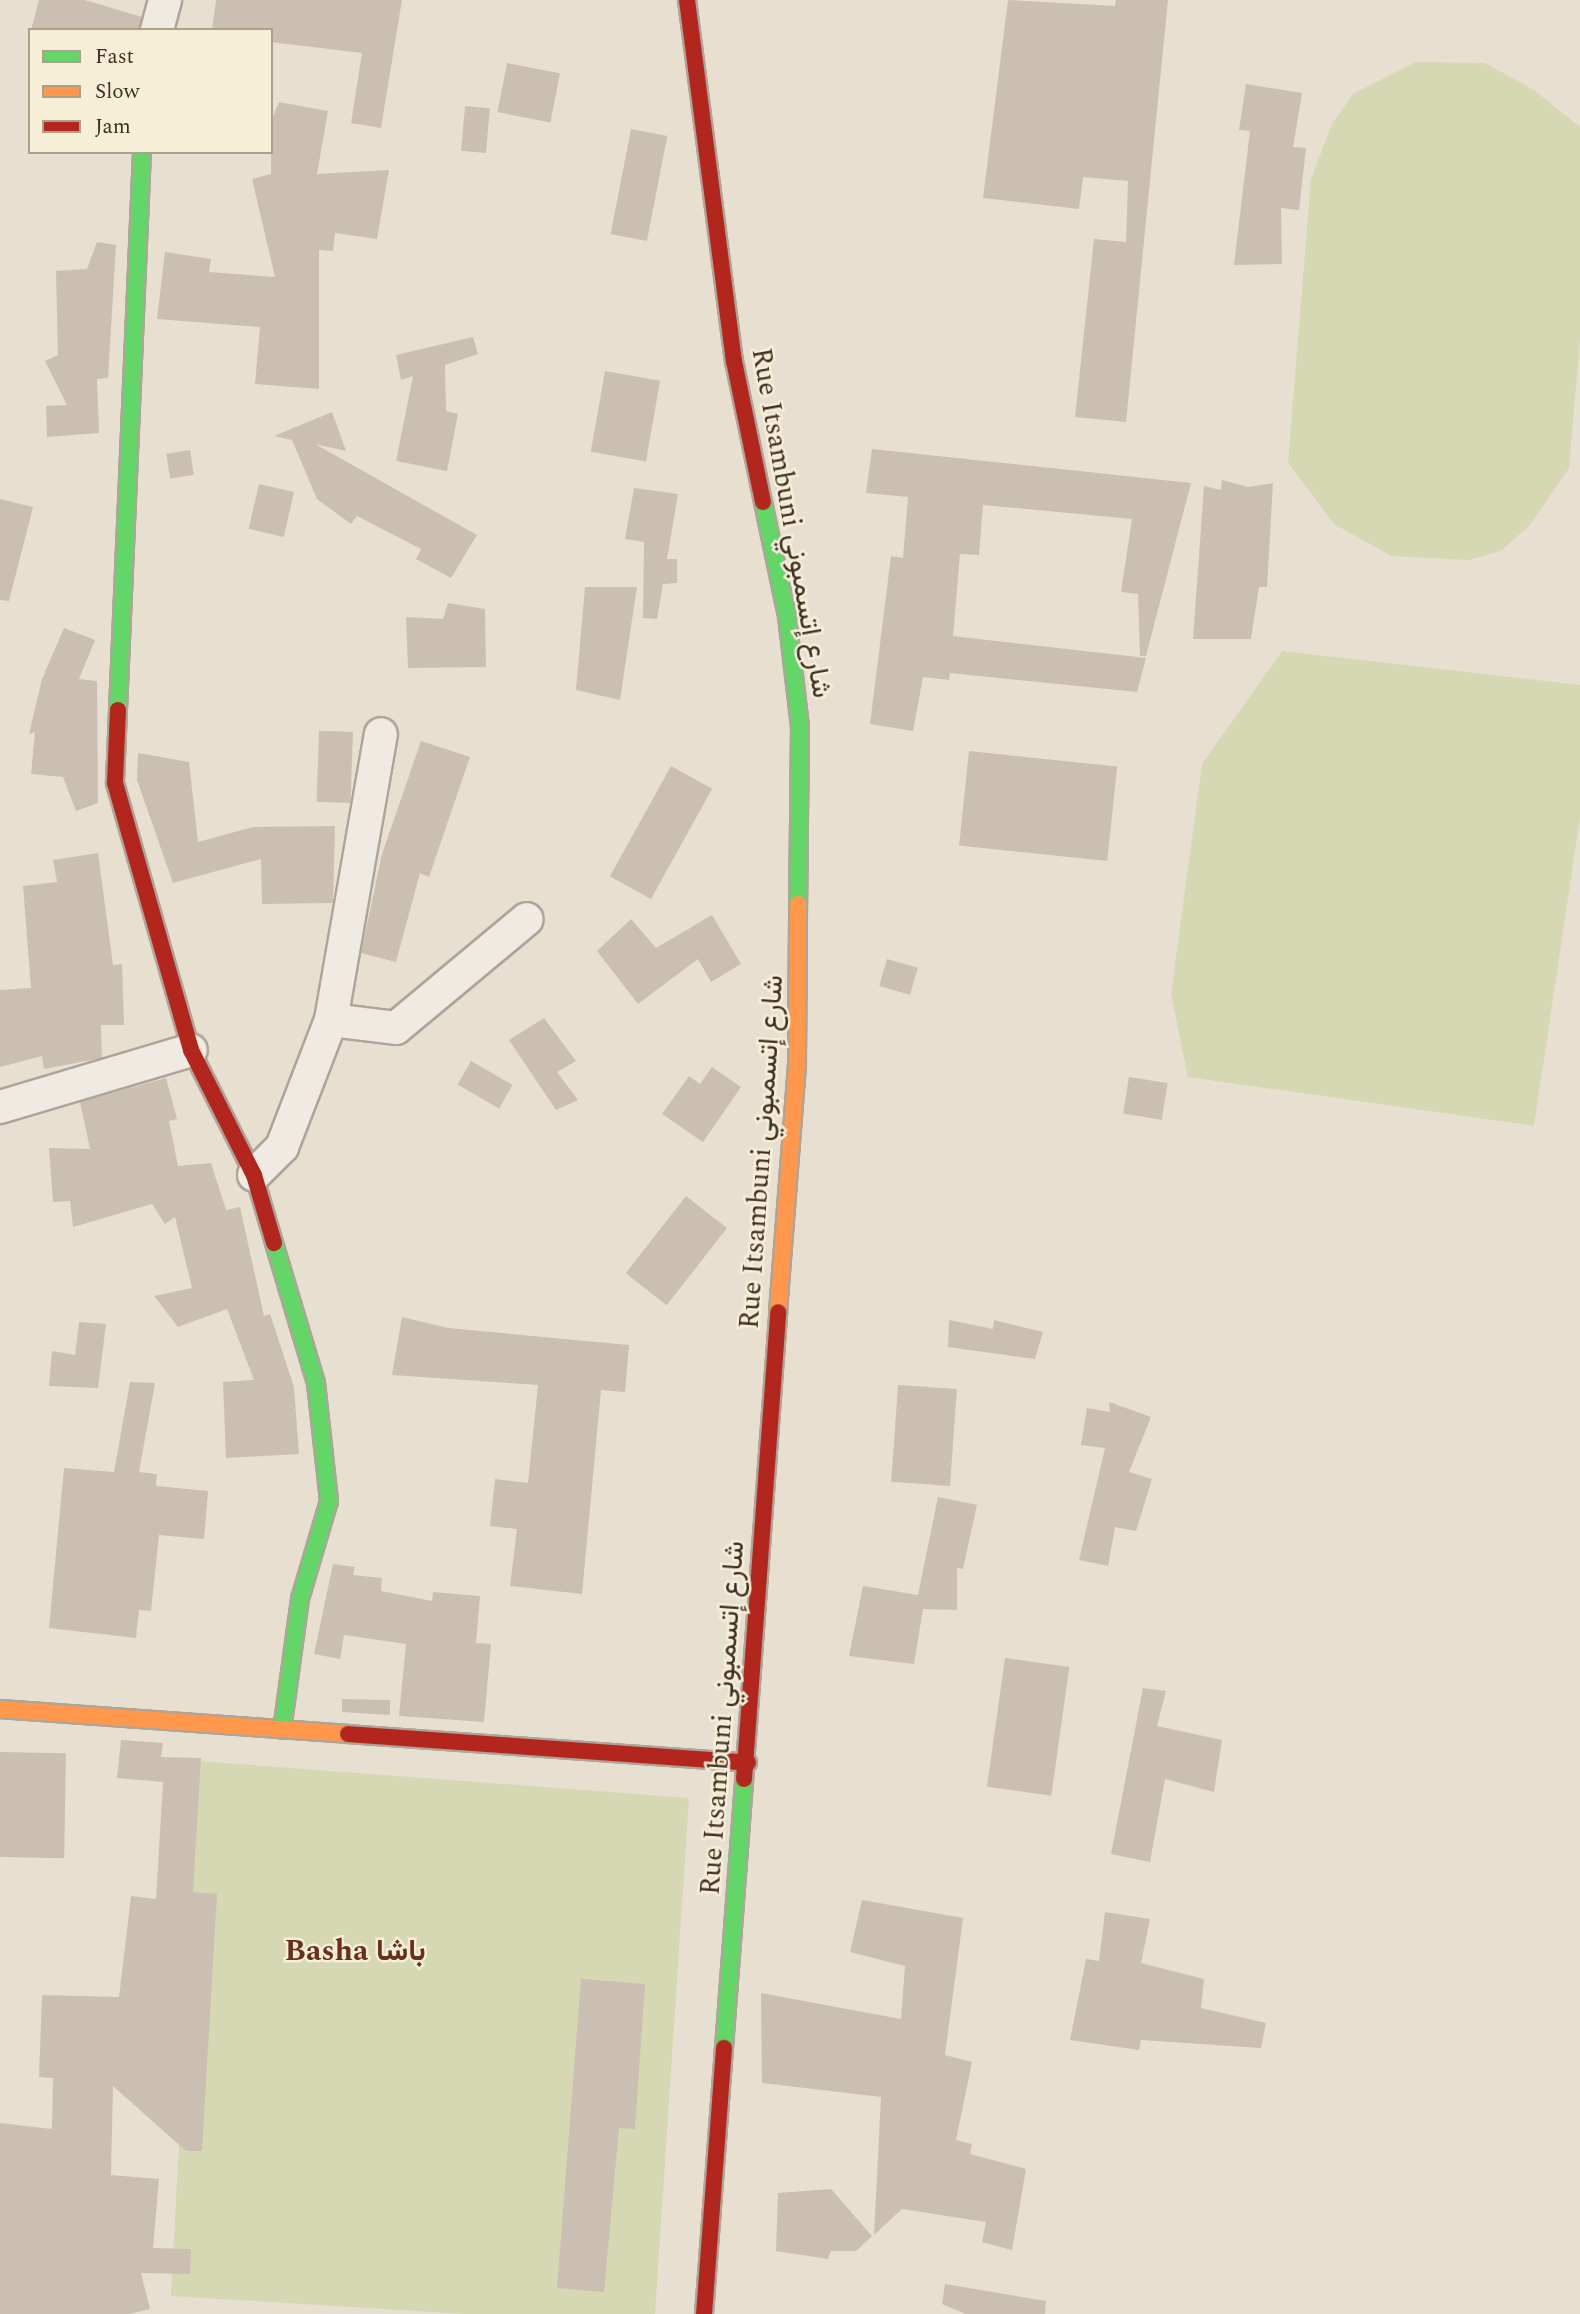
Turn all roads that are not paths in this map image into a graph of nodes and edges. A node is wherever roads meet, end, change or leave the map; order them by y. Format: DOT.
graph roads {
  1 [pos="165,0"];
  2 [pos="687,0"];
  3 [pos="158,28"];
  4 [pos="142,154"];
  5 [pos="381,734"];
  6 [pos="527,919"];
  7 [pos="331,1020"];
  8 [pos="191,1050"];
  9 [pos="0,1107"];
  10 [pos="254,1175"];
  11 [pos="0,1709"];
  12 [pos="282,1730"];
  13 [pos="748,1763"];
  14 [pos="704,2314"];
  1 -- 3 [label="street"];
  2 -- 13 [label="street, Rue Itsambuni شارع إتسمبوني"];
  4 -- 8 [label="street"];
  5 -- 7 [label="street"];
  6 -- 7 [label="street"];
  7 -- 10 [label="street"];
  8 -- 9 [label="street"];
  8 -- 10 [label="street"];
  10 -- 12 [label="street"];
  11 -- 12 [label="street"];
  12 -- 13 [label="street"];
  13 -- 14 [label="street, Rue Itsambuni شارع إتسمبوني"];
}
